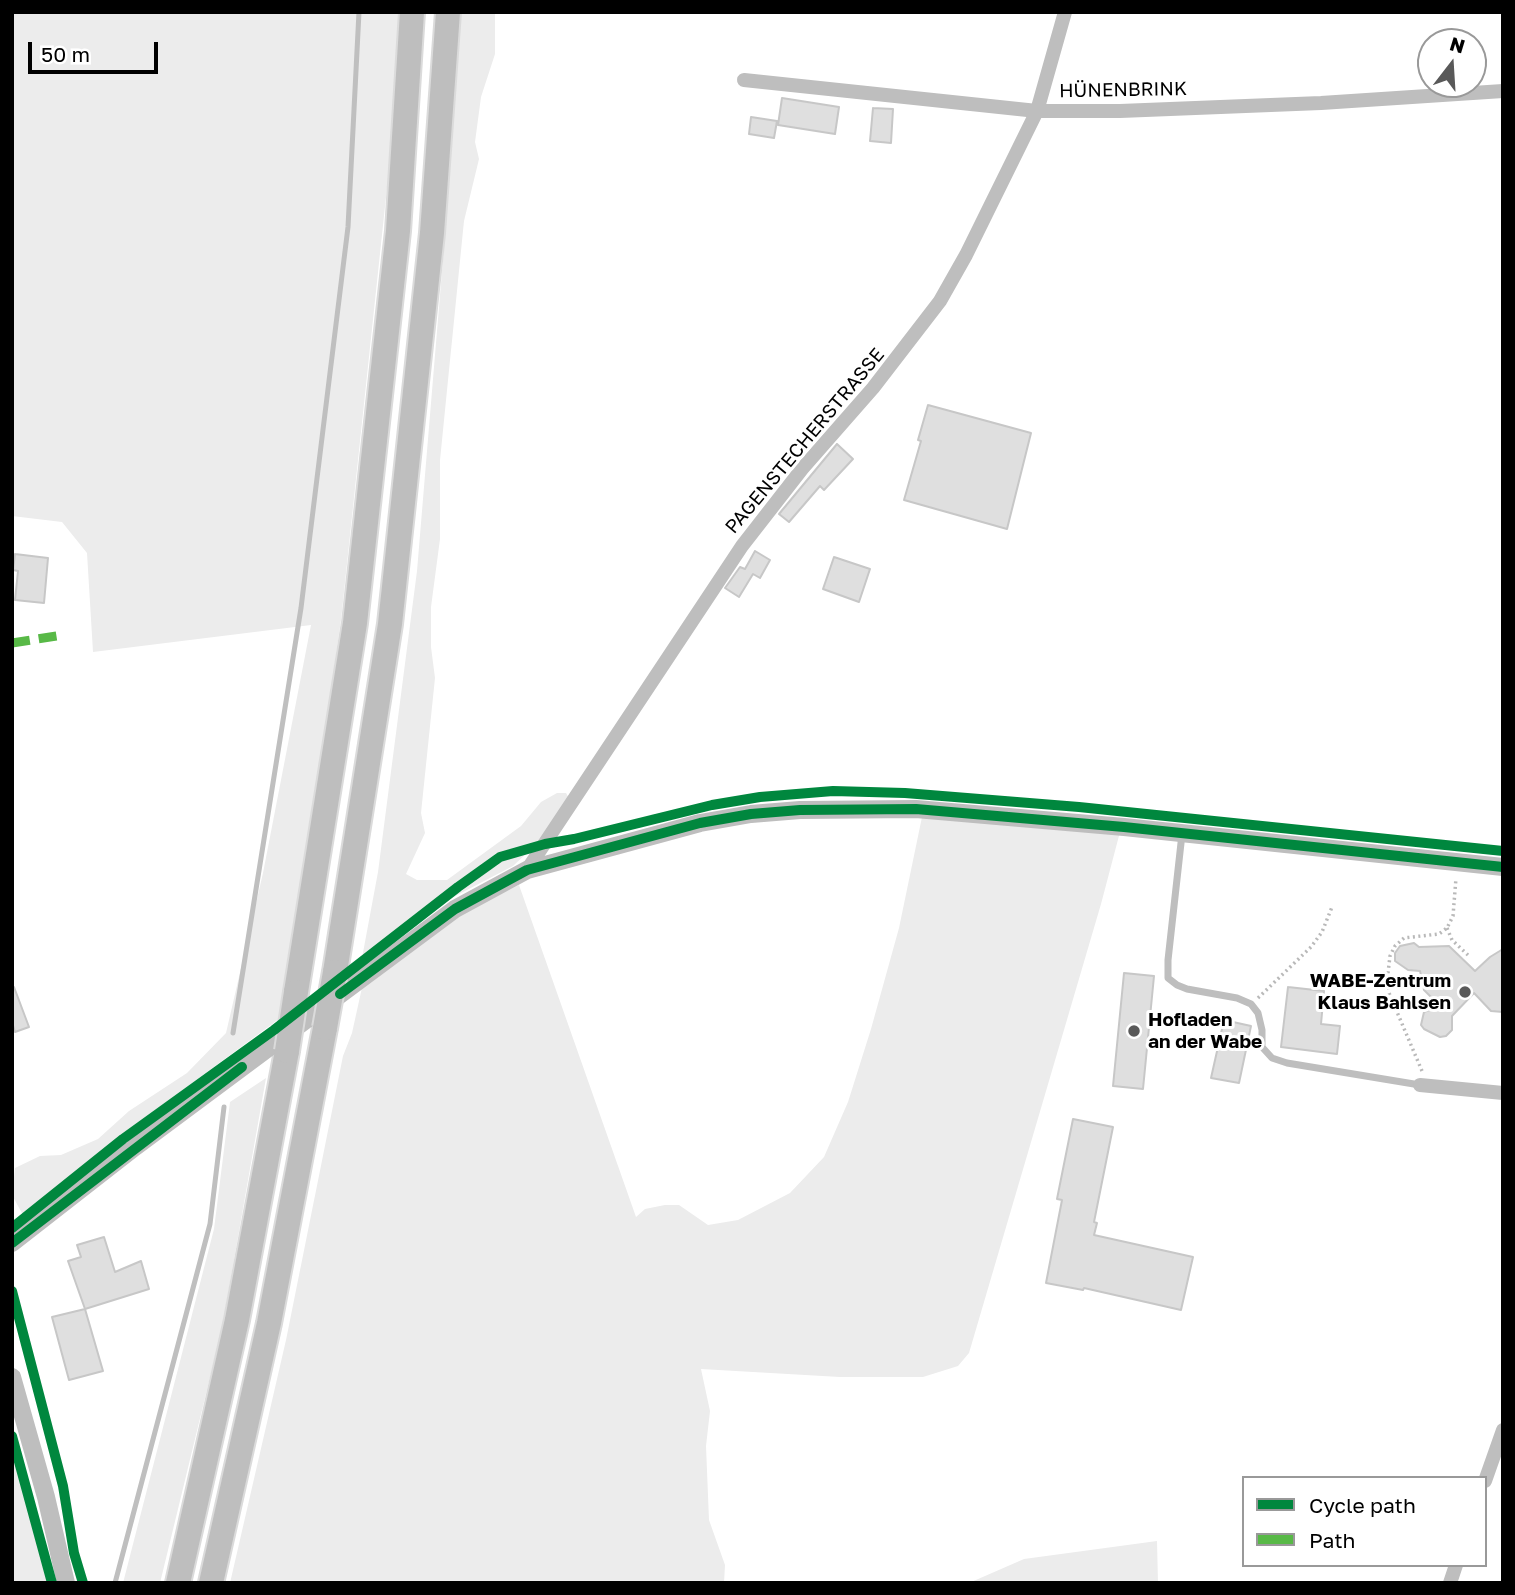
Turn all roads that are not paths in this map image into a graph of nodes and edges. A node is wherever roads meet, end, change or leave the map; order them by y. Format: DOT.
graph roads {
  1 [pos="412,12"];
  2 [pos="448,12"];
  3 [pos="1065,12"];
  4 [pos="744,80"];
  5 [pos="1503,91"];
  6 [pos="1037,111"];
  7 [pos="1182,834"];
  8 [pos="1503,867"];
  9 [pos="527,870"];
  10 [pos="1424,1085"];
  11 [pos="1503,1093"];
  12 [pos="12,1243"];
  13 [pos="12,1377"];
  14 [pos="1503,1430"];
  15 [pos="1487,1476"];
  16 [pos="66,1583"];
  17 [pos="178,1583"];
  18 [pos="211,1583"];
  1 -- 17 [label="highway, bridge"];
  2 -- 18 [label="highway, bridge"];
  3 -- 6 [label="street, PAGENSTECHERSTRASSE"];
  4 -- 6 [label="street, HÜNENBRINK"];
  5 -- 6 [label="street, HÜNENBRINK"];
  6 -- 9 [label="street, PAGENSTECHERSTRASSE"];
  7 -- 8 [label="street"];
  7 -- 9 [label="street"];
  7 -- 10 [label="lane"];
  9 -- 12 [label="street"];
  10 -- 11 [label="street"];
  13 -- 16 [label="street"];
  14 -- 15 [label="street"];
}
